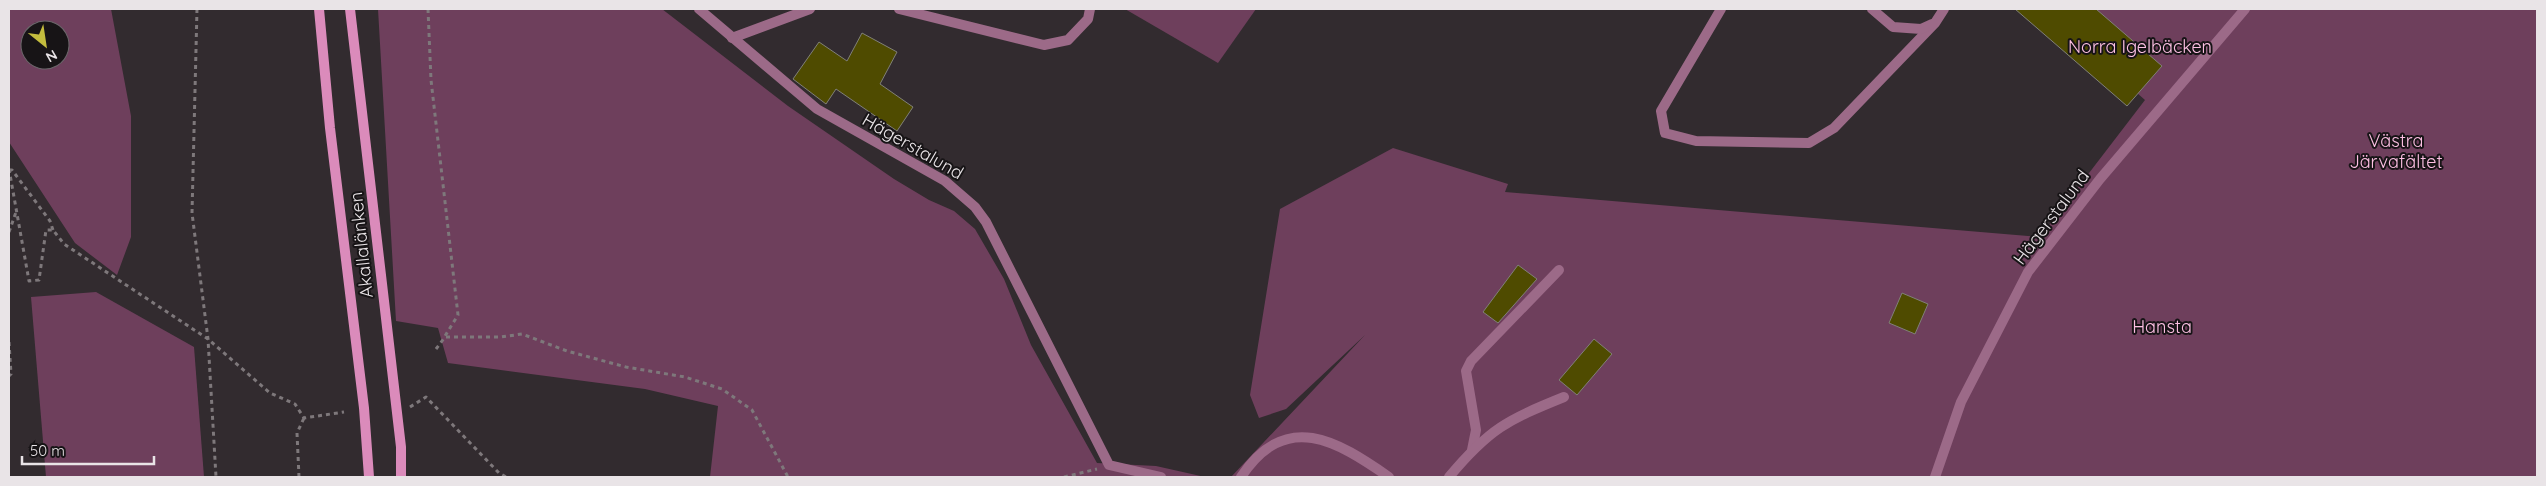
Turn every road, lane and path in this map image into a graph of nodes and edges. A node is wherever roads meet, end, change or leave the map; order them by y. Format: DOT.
graph roads {
  1 [pos="196,9"];
  2 [pos="319,9"];
  3 [pos="350,9"];
  4 [pos="428,9"];
  5 [pos="699,9"];
  6 [pos="810,9"];
  7 [pos="899,9"];
  8 [pos="1090,9"];
  9 [pos="1721,9"];
  10 [pos="1872,9"];
  11 [pos="1944,9"];
  12 [pos="2245,9"];
  13 [pos="1935,23"];
  14 [pos="732,38"];
  15 [pos="9,169"];
  16 [pos="16,211"];
  17 [pos="53,230"];
  18 [pos="9,232"];
  19 [pos="1559,270"];
  20 [pos="445,337"];
  21 [pos="208,339"];
  22 [pos="9,342"];
  23 [pos="436,349"];
  24 [pos="9,376"];
  25 [pos="1564,397"];
  26 [pos="410,407"];
  27 [pos="344,412"];
  28 [pos="304,418"];
  29 [pos="1472,450"];
  30 [pos="1109,466"];
  31 [pos="216,477"];
  32 [pos="299,477"];
  33 [pos="369,477"];
  34 [pos="401,477"];
  35 [pos="506,477"];
  36 [pos="788,477"];
  37 [pos="1064,477"];
  38 [pos="1161,477"];
  39 [pos="1241,477"];
  40 [pos="1389,477"];
  41 [pos="1450,477"];
  42 [pos="1935,477"];
  1 -- 21 [label="path"];
  2 -- 33 [label="main road, Akallalänken"];
  3 -- 34 [label="main road, Akallalänken"];
  4 -- 20 [label="path"];
  5 -- 14 [label="street, Hägerstalund"];
  6 -- 14 [label="street"];
  7 -- 8 [label="street"];
  9 -- 13 [label="street"];
  10 -- 13 [label="street"];
  11 -- 13 [label="street"];
  12 -- 42 [label="street, Hägerstalund"];
  14 -- 30 [label="street, Hägerstalund"];
  15 -- 16 [label="path"];
  15 -- 17 [label="path"];
  16 -- 17 [label="path"];
  16 -- 18 [label="path"];
  17 -- 21 [label="path"];
  19 -- 29 [label="street"];
  20 -- 23 [label="path"];
  20 -- 36 [label="path"];
  21 -- 28 [label="path"];
  21 -- 31 [label="path"];
  22 -- 24 [label="path"];
  25 -- 29 [label="street"];
  26 -- 35 [label="path"];
  27 -- 28 [label="path"];
  28 -- 32 [label="path"];
  29 -- 41 [label="street"];
  30 -- 37 [label="path"];
  30 -- 38 [label="street"];
  39 -- 40 [label="street"];
}
